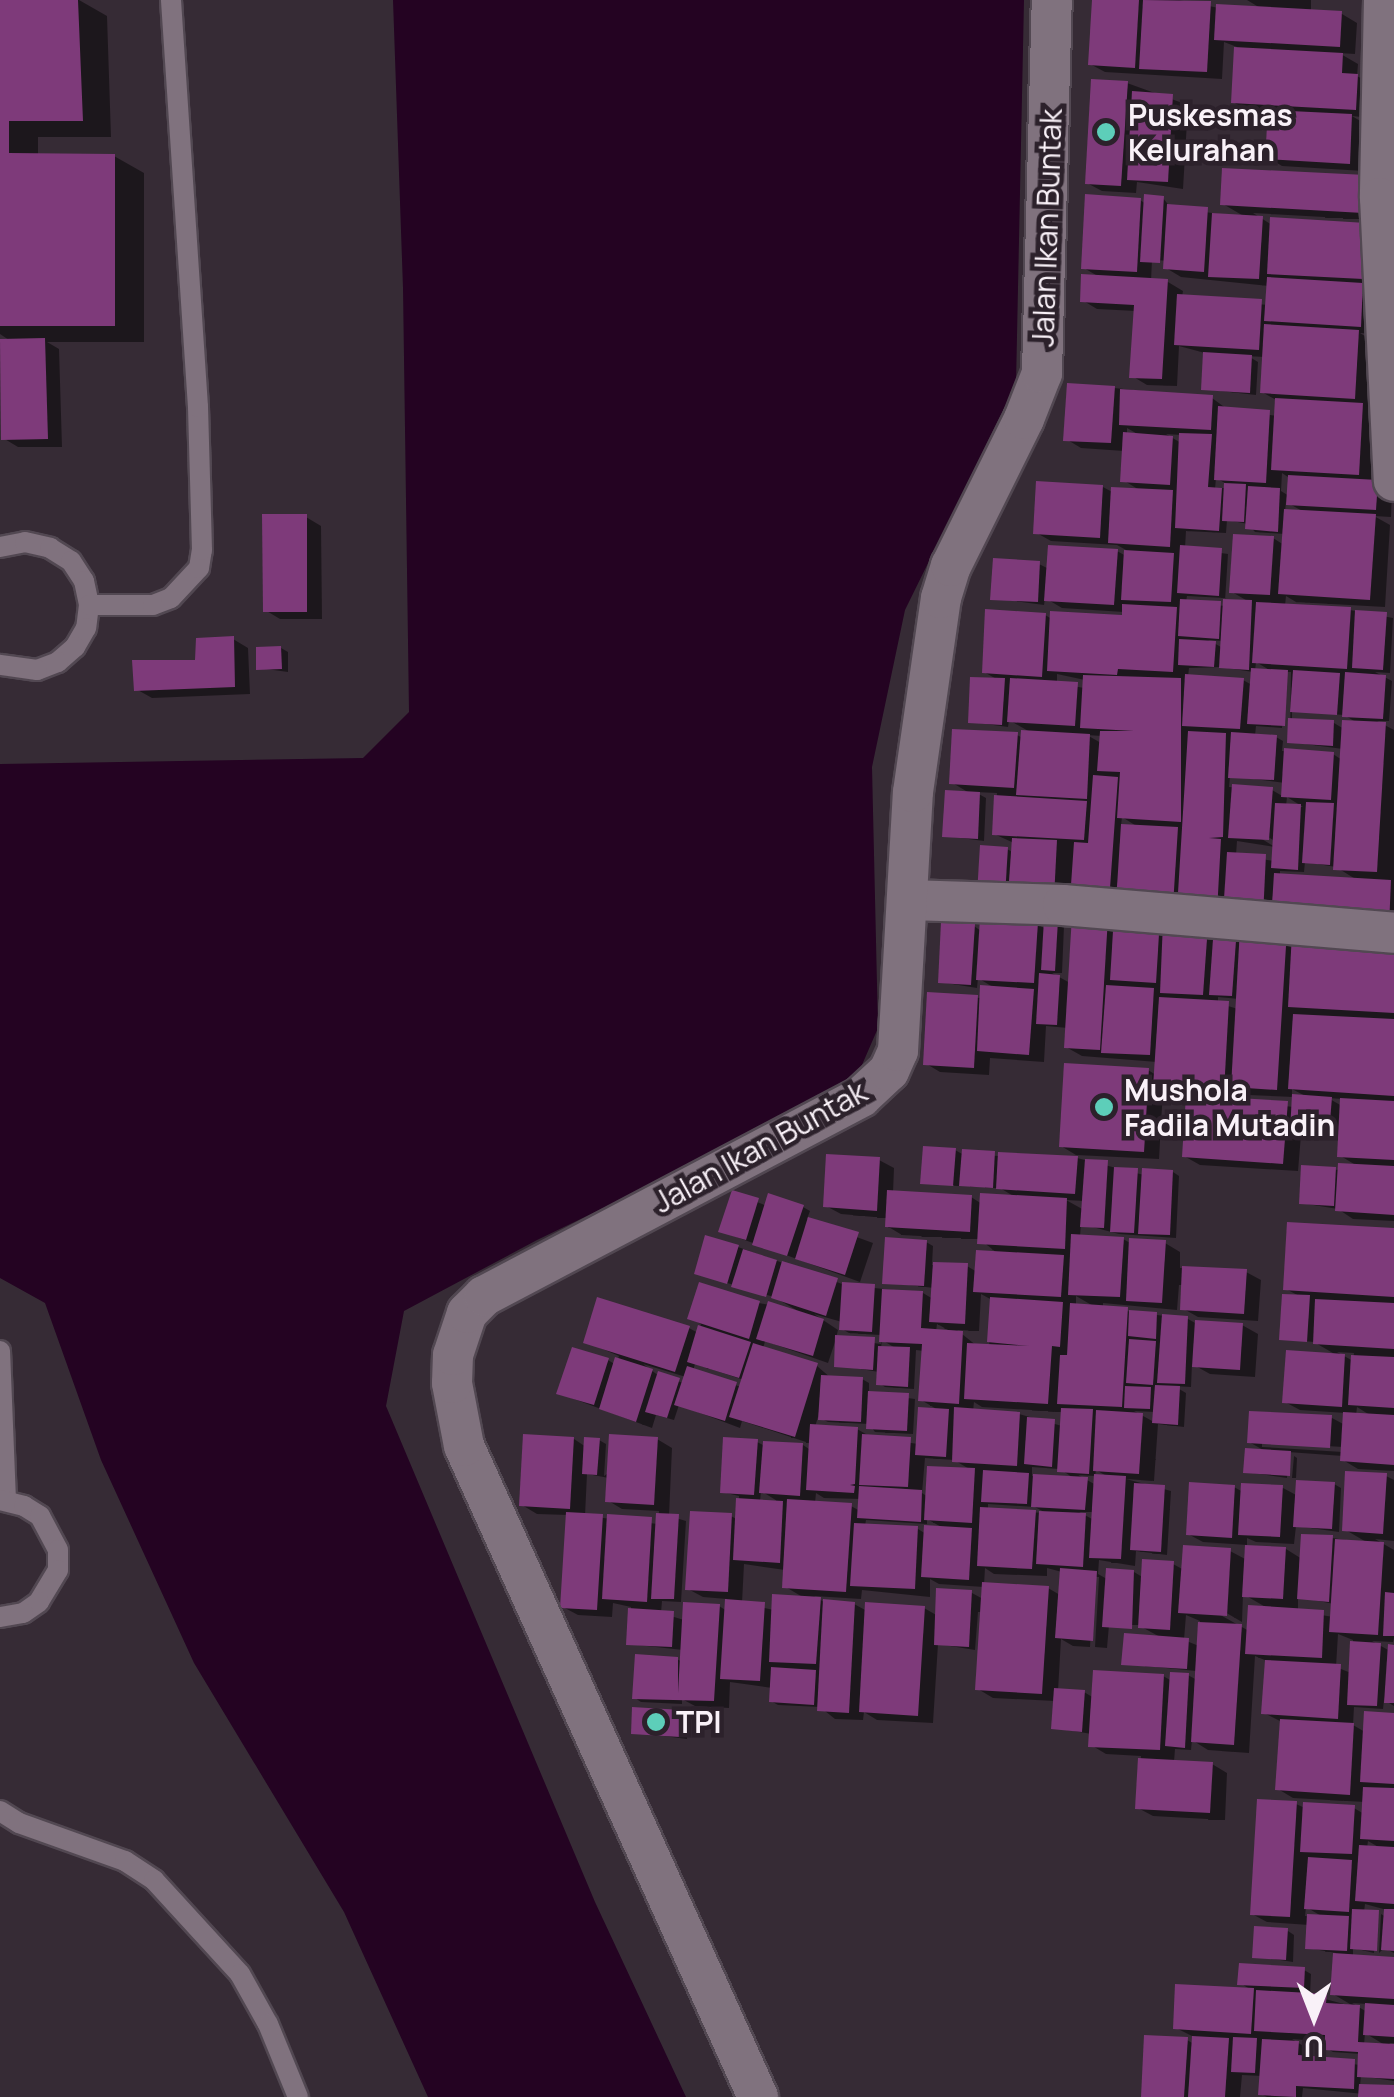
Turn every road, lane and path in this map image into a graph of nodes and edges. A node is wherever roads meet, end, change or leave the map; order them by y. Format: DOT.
graph roads {
  1 [pos="171,0"];
  2 [pos="1052,0"];
  3 [pos="1384,0"];
  4 [pos="1394,481"];
  5 [pos="0,547"];
  6 [pos="89,605"];
  7 [pos="5,672"];
  8 [pos="908,900"];
  9 [pos="1394,934"];
  10 [pos="0,1351"];
  11 [pos="3,1500"];
  12 [pos="0,1617"];
  13 [pos="0,1811"];
  14 [pos="298,2097"];
  15 [pos="758,2097"];
  1 -- 6 [label="lane"];
  2 -- 8 [label="street, Jalan Ikan Buntak"];
  3 -- 4 [label="street"];
  5 -- 6 [label="lane"];
  6 -- 7 [label="lane"];
  8 -- 9 [label="street"];
  8 -- 15 [label="street, Jalan Ikan Buntak"];
  10 -- 11 [label="lane"];
  11 -- 12 [label="lane"];
  13 -- 14 [label="lane"];
}
